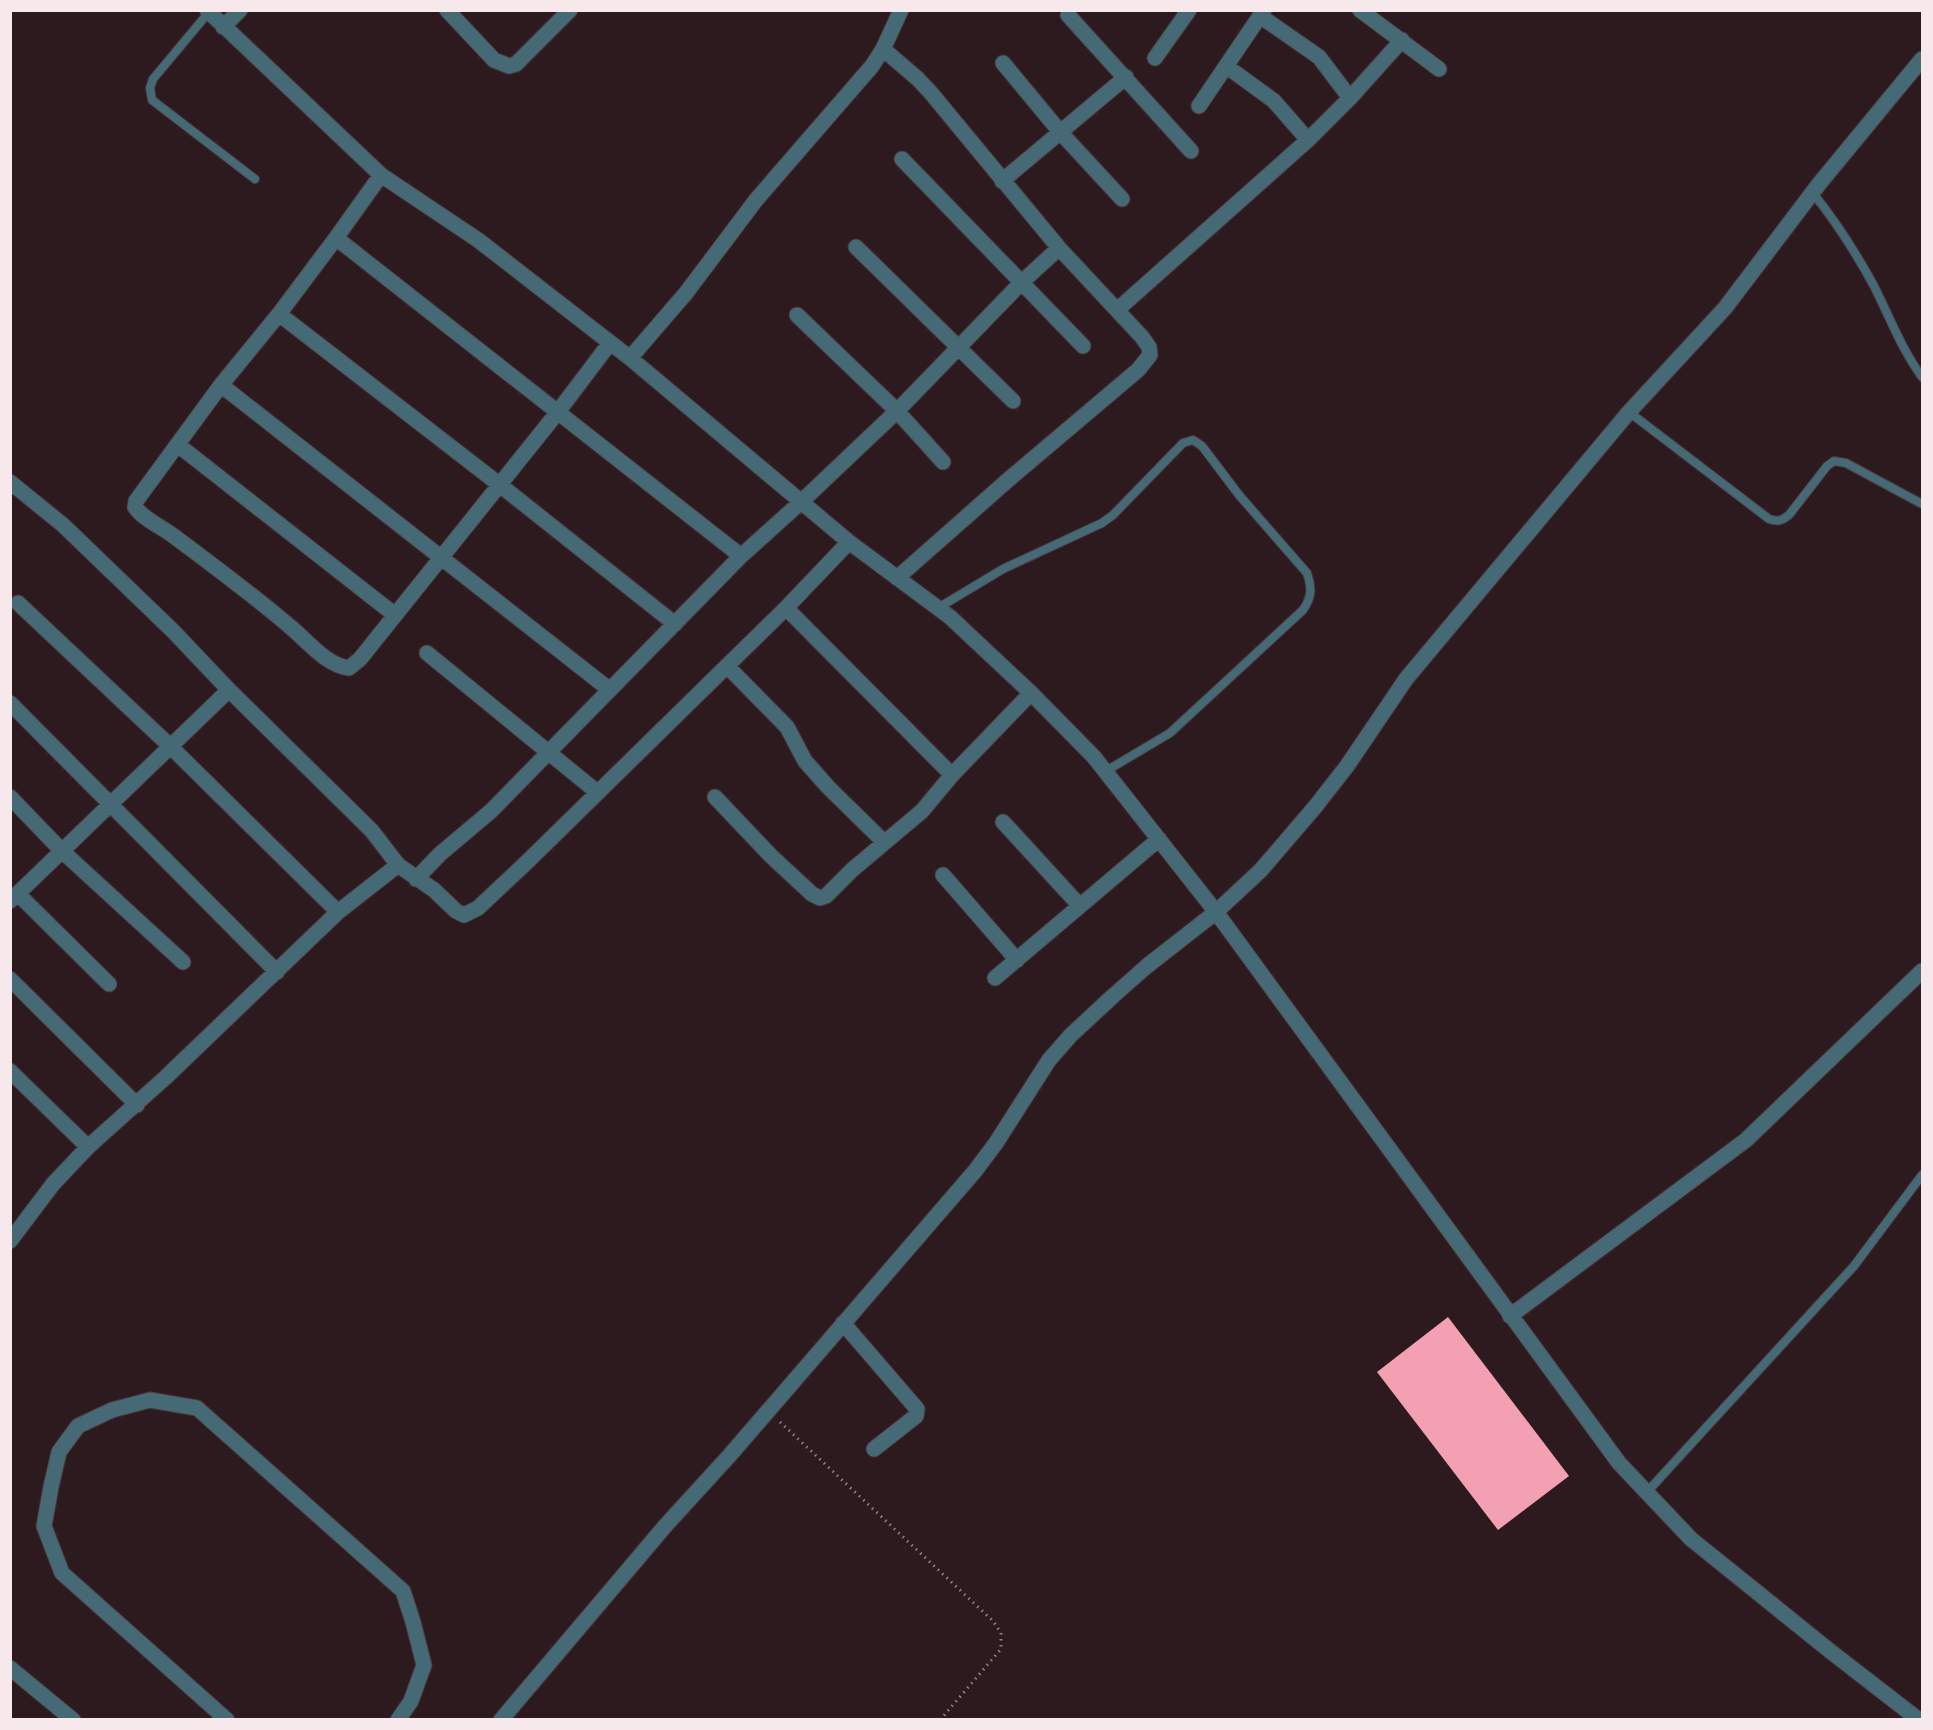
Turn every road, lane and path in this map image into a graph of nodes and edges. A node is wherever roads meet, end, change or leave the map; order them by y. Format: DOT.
graph roads {
  1 [pos="240,10"];
  2 [pos="447,10"];
  3 [pos="570,10"];
  4 [pos="901,10"];
  5 [pos="1360,10"];
  6 [pos="208,11"];
  7 [pos="1185,12"];
  8 [pos="1262,13"];
  9 [pos="1068,15"];
  10 [pos="224,27"];
  11 [pos="1402,40"];
  12 [pos="883,49"];
  13 [pos="1155,57"];
  14 [pos="1923,59"];
  15 [pos="1002,63"];
  16 [pos="1226,66"];
  17 [pos="1439,69"];
  18 [pos="1126,77"];
  19 [pos="1350,98"];
  20 [pos="1199,106"];
  21 [pos="1061,133"];
  22 [pos="1308,140"];
  23 [pos="1191,151"];
  24 [pos="902,159"];
  25 [pos="381,175"];
  26 [pos="255,179"];
  27 [pos="1002,181"];
  28 [pos="1812,192"];
  29 [pos="1122,199"];
  30 [pos="336,238"];
  31 [pos="856,247"];
  32 [pos="1059,248"];
  33 [pos="1022,282"];
  34 [pos="1117,310"];
  35 [pos="279,314"];
  36 [pos="797,315"];
  37 [pos="610,343"];
  38 [pos="1083,346"];
  39 [pos="960,348"];
  40 [pos="630,358"];
  41 [pos="1923,377"];
  42 [pos="221,385"];
  43 [pos="1013,401"];
  44 [pos="897,411"];
  45 [pos="557,412"];
  46 [pos="1629,412"];
  47 [pos="178,445"];
  48 [pos="943,462"];
  49 [pos="10,482"];
  50 [pos="500,485"];
  51 [pos="801,502"];
  52 [pos="1923,504"];
  53 [pos="849,542"];
  54 [pos="741,556"];
  55 [pos="442,557"];
  56 [pos="897,578"];
  57 [pos="18,603"];
  58 [pos="786,608"];
  59 [pos="938,608"];
  60 [pos="395,615"];
  61 [pos="675,624"];
  62 [pos="427,653"];
  63 [pos="727,666"];
  64 [pos="229,690"];
  65 [pos="610,690"];
  66 [pos="1031,693"];
  67 [pos="10,703"];
  68 [pos="170,746"];
  69 [pos="549,753"];
  70 [pos="1106,771"];
  71 [pos="952,775"];
  72 [pos="597,792"];
  73 [pos="10,797"];
  74 [pos="715,797"];
  75 [pos="111,804"];
  76 [pos="1004,822"];
  77 [pos="1159,839"];
  78 [pos="884,842"];
  79 [pos="62,851"];
  80 [pos="398,865"];
  81 [pos="943,875"];
  82 [pos="416,879"];
  83 [pos="14,897"];
  84 [pos="1080,906"];
  85 [pos="338,912"];
  86 [pos="1216,912"];
  87 [pos="1017,960"];
  88 [pos="183,962"];
  89 [pos="1923,971"];
  90 [pos="277,972"];
  91 [pos="995,978"];
  92 [pos="10,980"];
  93 [pos="109,984"];
  94 [pos="10,1071"];
  95 [pos="137,1105"];
  96 [pos="88,1147"];
  97 [pos="1923,1175"];
  98 [pos="10,1241"];
  99 [pos="1510,1316"];
  100 [pos="843,1323"];
  101 [pos="768,1411"];
  102 [pos="874,1449"];
  103 [pos="1647,1492"];
  104 [pos="10,1668"];
  105 [pos="505,1718"];
  106 [pos="73,1719"];
  107 [pos="227,1719"];
  108 [pos="398,1719"];
  109 [pos="940,1719"];
  110 [pos="1919,1719"];
  1 -- 10 [label="street"];
  2 -- 3 [label="street"];
  4 -- 12 [label="street"];
  5 -- 11 [label="street"];
  6 -- 10 [label="street"];
  6 -- 26 [label="lane"];
  7 -- 13 [label="street"];
  8 -- 16 [label="street"];
  8 -- 19 [label="street"];
  9 -- 18 [label="street"];
  10 -- 25 [label="street"];
  11 -- 17 [label="street"];
  11 -- 19 [label="street"];
  12 -- 27 [label="street"];
  12 -- 40 [label="street"];
  14 -- 28 [label="street"];
  15 -- 21 [label="street"];
  16 -- 20 [label="street"];
  16 -- 22 [label="street"];
  18 -- 21 [label="street"];
  18 -- 23 [label="street"];
  19 -- 22 [label="street"];
  21 -- 27 [label="street"];
  21 -- 29 [label="street"];
  22 -- 34 [label="street"];
  24 -- 33 [label="street"];
  25 -- 30 [label="street"];
  25 -- 37 [label="street"];
  27 -- 32 [label="street"];
  28 -- 41 [label="lane"];
  28 -- 46 [label="street"];
  30 -- 35 [label="street"];
  30 -- 45 [label="street"];
  31 -- 39 [label="street"];
  32 -- 33 [label="street"];
  32 -- 34 [label="street"];
  33 -- 38 [label="street"];
  33 -- 39 [label="street"];
  34 -- 56 [label="street"];
  35 -- 42 [label="street"];
  35 -- 50 [label="street"];
  36 -- 44 [label="street"];
  37 -- 40 [label="street"];
  37 -- 45 [label="street"];
  39 -- 43 [label="street"];
  39 -- 44 [label="street"];
  40 -- 51 [label="street"];
  42 -- 47 [label="street"];
  42 -- 55 [label="street"];
  44 -- 48 [label="street"];
  44 -- 51 [label="street"];
  45 -- 50 [label="street"];
  45 -- 54 [label="street"];
  46 -- 52 [label="lane"];
  46 -- 86 [label="street"];
  47 -- 60 [label="street"];
  47 -- 60 [label="street"];
  49 -- 64 [label="street"];
  50 -- 55 [label="street"];
  50 -- 61 [label="street"];
  51 -- 53 [label="street"];
  51 -- 54 [label="street"];
  53 -- 56 [label="street"];
  53 -- 58 [label="street"];
  54 -- 61 [label="street"];
  55 -- 60 [label="street"];
  55 -- 65 [label="street"];
  56 -- 59 [label="street"];
  57 -- 68 [label="street"];
  58 -- 63 [label="street"];
  58 -- 71 [label="street"];
  59 -- 66 [label="street"];
  59 -- 70 [label="lane"];
  61 -- 65 [label="street"];
  62 -- 69 [label="street"];
  63 -- 72 [label="street"];
  63 -- 78 [label="street"];
  64 -- 68 [label="street"];
  64 -- 80 [label="street"];
  65 -- 69 [label="street"];
  66 -- 70 [label="street"];
  66 -- 71 [label="street"];
  67 -- 75 [label="street"];
  68 -- 75 [label="street"];
  68 -- 85 [label="street"];
  69 -- 72 [label="street"];
  69 -- 82 [label="street"];
  70 -- 77 [label="street"];
  71 -- 78 [label="street"];
  72 -- 82 [label="street"];
  73 -- 79 [label="street"];
  74 -- 78 [label="street"];
  75 -- 79 [label="street"];
  75 -- 90 [label="street"];
  76 -- 84 [label="street"];
  77 -- 84 [label="street"];
  77 -- 86 [label="street"];
  79 -- 83 [label="street"];
  79 -- 88 [label="street"];
  80 -- 82 [label="street"];
  80 -- 85 [label="street"];
  81 -- 87 [label="street"];
  83 -- 93 [label="street"];
  84 -- 87 [label="street"];
  85 -- 90 [label="street"];
  86 -- 99 [label="street"];
  86 -- 100 [label="street"];
  87 -- 91 [label="street"];
  89 -- 99 [label="street"];
  90 -- 95 [label="street"];
  92 -- 95 [label="street"];
  94 -- 96 [label="street"];
  95 -- 96 [label="street"];
  96 -- 98 [label="street"];
  97 -- 103 [label="lane"];
  99 -- 103 [label="street"];
  100 -- 101 [label="street"];
  100 -- 102 [label="street"];
  101 -- 105 [label="street"];
  101 -- 109 [label="path"];
  103 -- 110 [label="street"];
  104 -- 106 [label="street"];
  107 -- 108 [label="street"];
}
